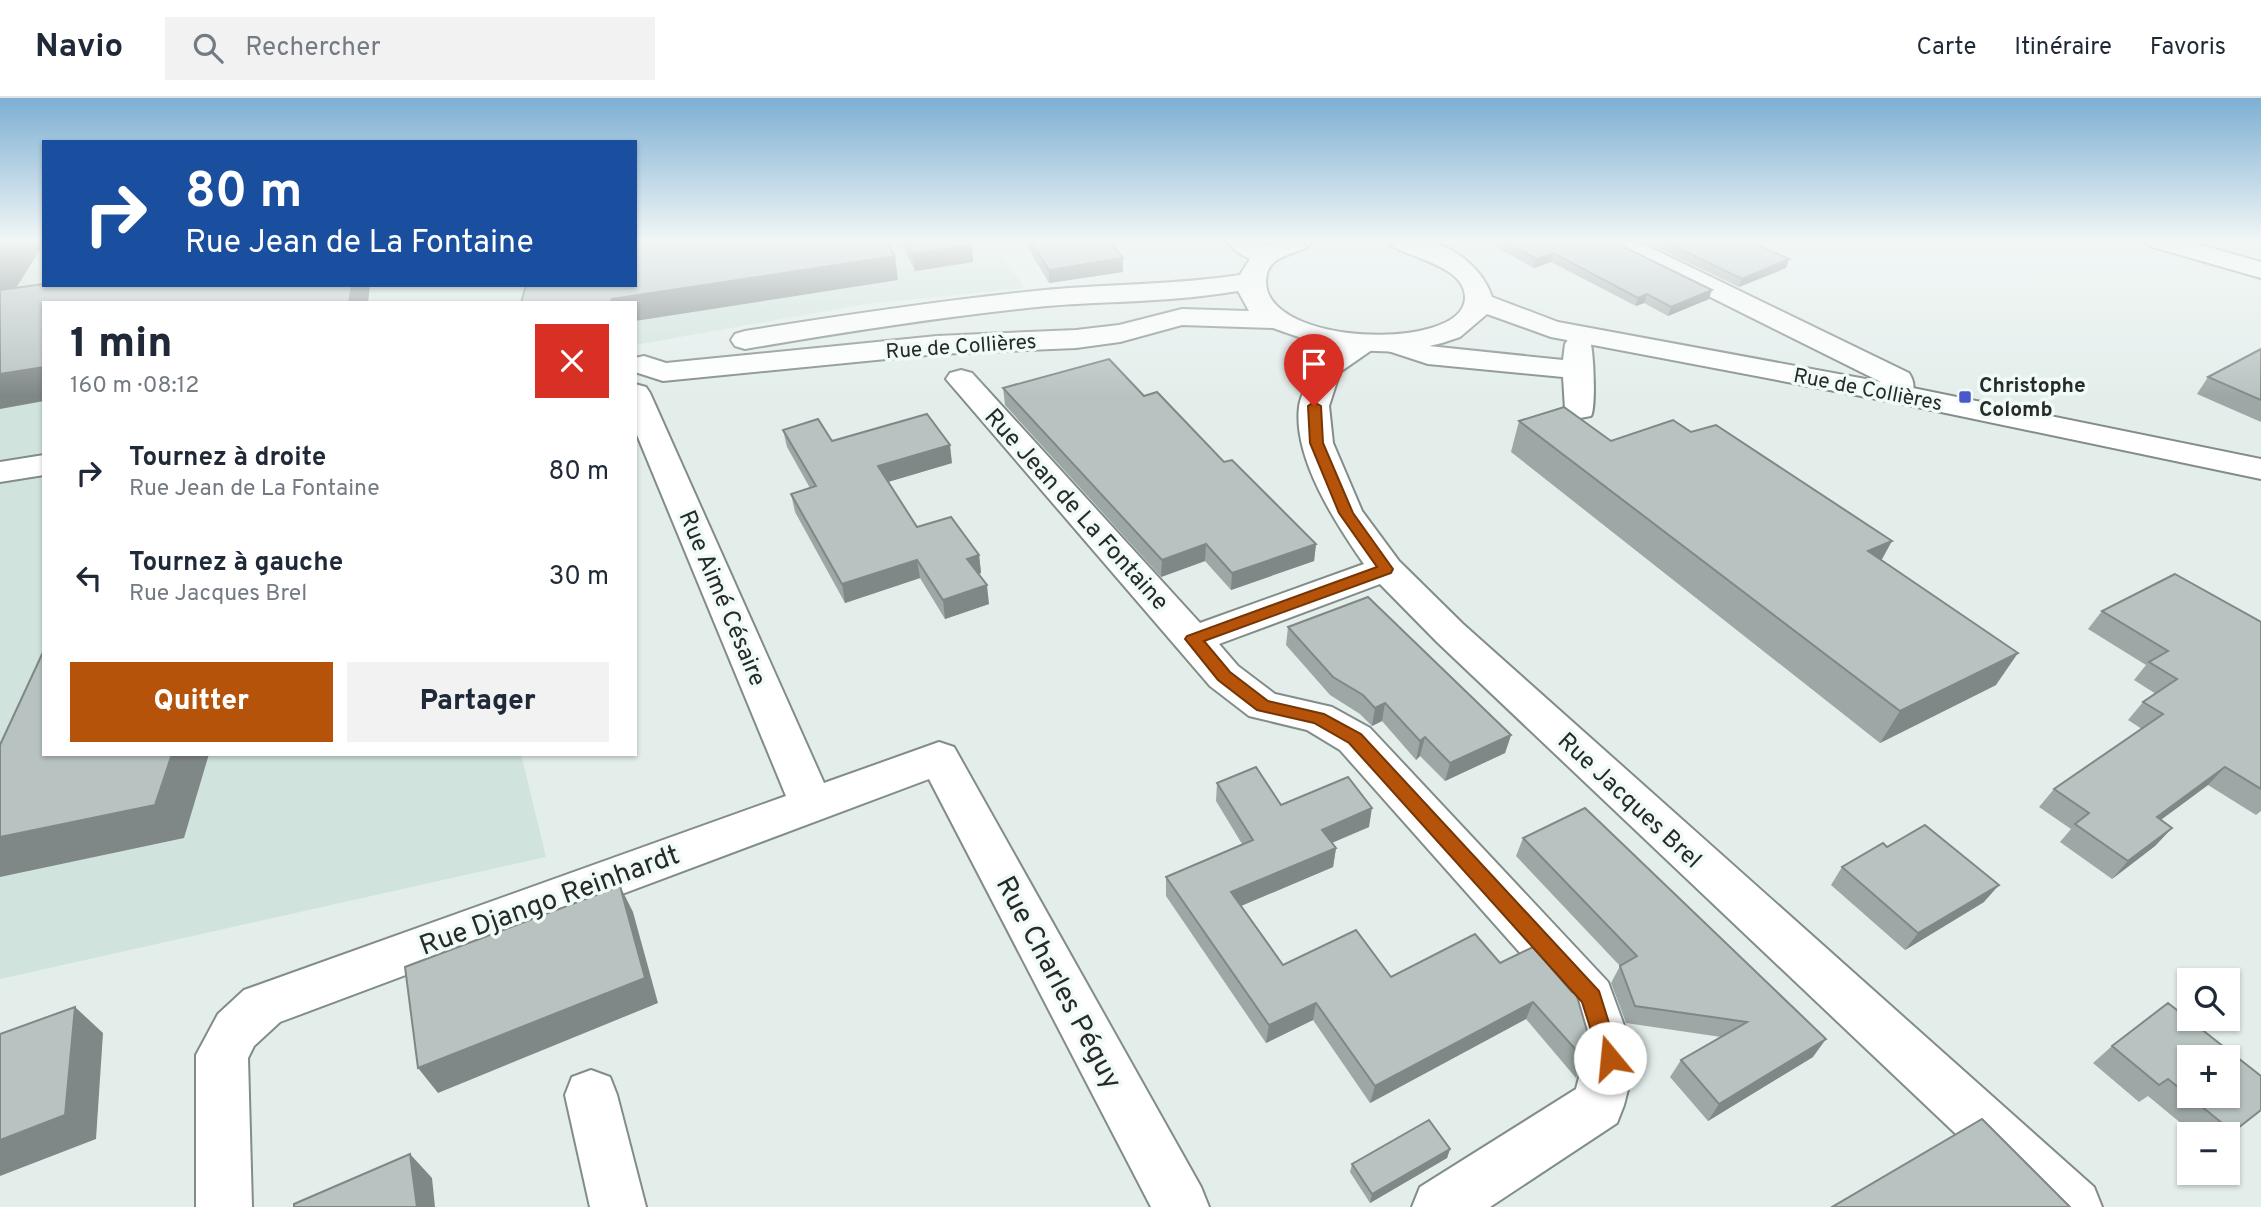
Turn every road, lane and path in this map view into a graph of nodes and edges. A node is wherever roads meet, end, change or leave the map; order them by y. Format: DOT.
graph roads {
  1 [pos="1154,293"];
  2 [pos="1252,293"];
  3 [pos="1477,293"];
  4 [pos="1722,293"];
  5 [pos="1477,301"];
  6 [pos="1278,320"];
  7 [pos="1580,334"];
  8 [pos="1376,344"];
  9 [pos="1577,370"];
  10 [pos="637,377"];
  11 [pos="961,379"];
  12 [pos="1898,394"];
  13 [pos="1580,408"];
  14 [pos="42,465"];
  15 [pos="2261,470"];
  16 [pos="0,472"];
  17 [pos="1386,569"];
  18 [pos="1193,639"];
  19 [pos="939,758"];
  20 [pos="811,803"];
  21 [pos="591,1095"];
  22 [pos="224,1207"];
  23 [pos="618,1207"];
  24 [pos="1181,1207"];
  25 [pos="1440,1207"];
  26 [pos="2074,1207"];
  1 -- 10 [label="street, Rue de Collières"];
  2 -- 6 [label="street"];
  3 -- 5 [label="street"];
  4 -- 12 [label="street"];
  5 -- 7 [label="street, Rue de Collières"];
  5 -- 8 [label="street"];
  6 -- 8 [label="street"];
  6 -- 10 [label="street, Rue de Collières"];
  7 -- 9 [label="street"];
  7 -- 12 [label="street, Rue de Collières"];
  8 -- 9 [label="street"];
  8 -- 17 [label="street, Rue Jacques Brel"];
  9 -- 13 [label="street"];
  10 -- 20 [label="street, Rue Aimé Césaire"];
  11 -- 18 [label="street, Rue Jean de La Fontaine"];
  12 -- 15 [label="street, Rue de Collières"];
  14 -- 16 [label="street"];
  17 -- 18 [label="street"];
  17 -- 26 [label="street, Rue Jacques Brel"];
  18 -- 25 [label="street, Rue Jean de La Fontaine"];
  19 -- 20 [label="street, Rue Django Reinhardt"];
  19 -- 24 [label="street, Rue Charles Péguy"];
  20 -- 22 [label="street, Rue Django Reinhardt"];
  21 -- 23 [label="street"];
}
